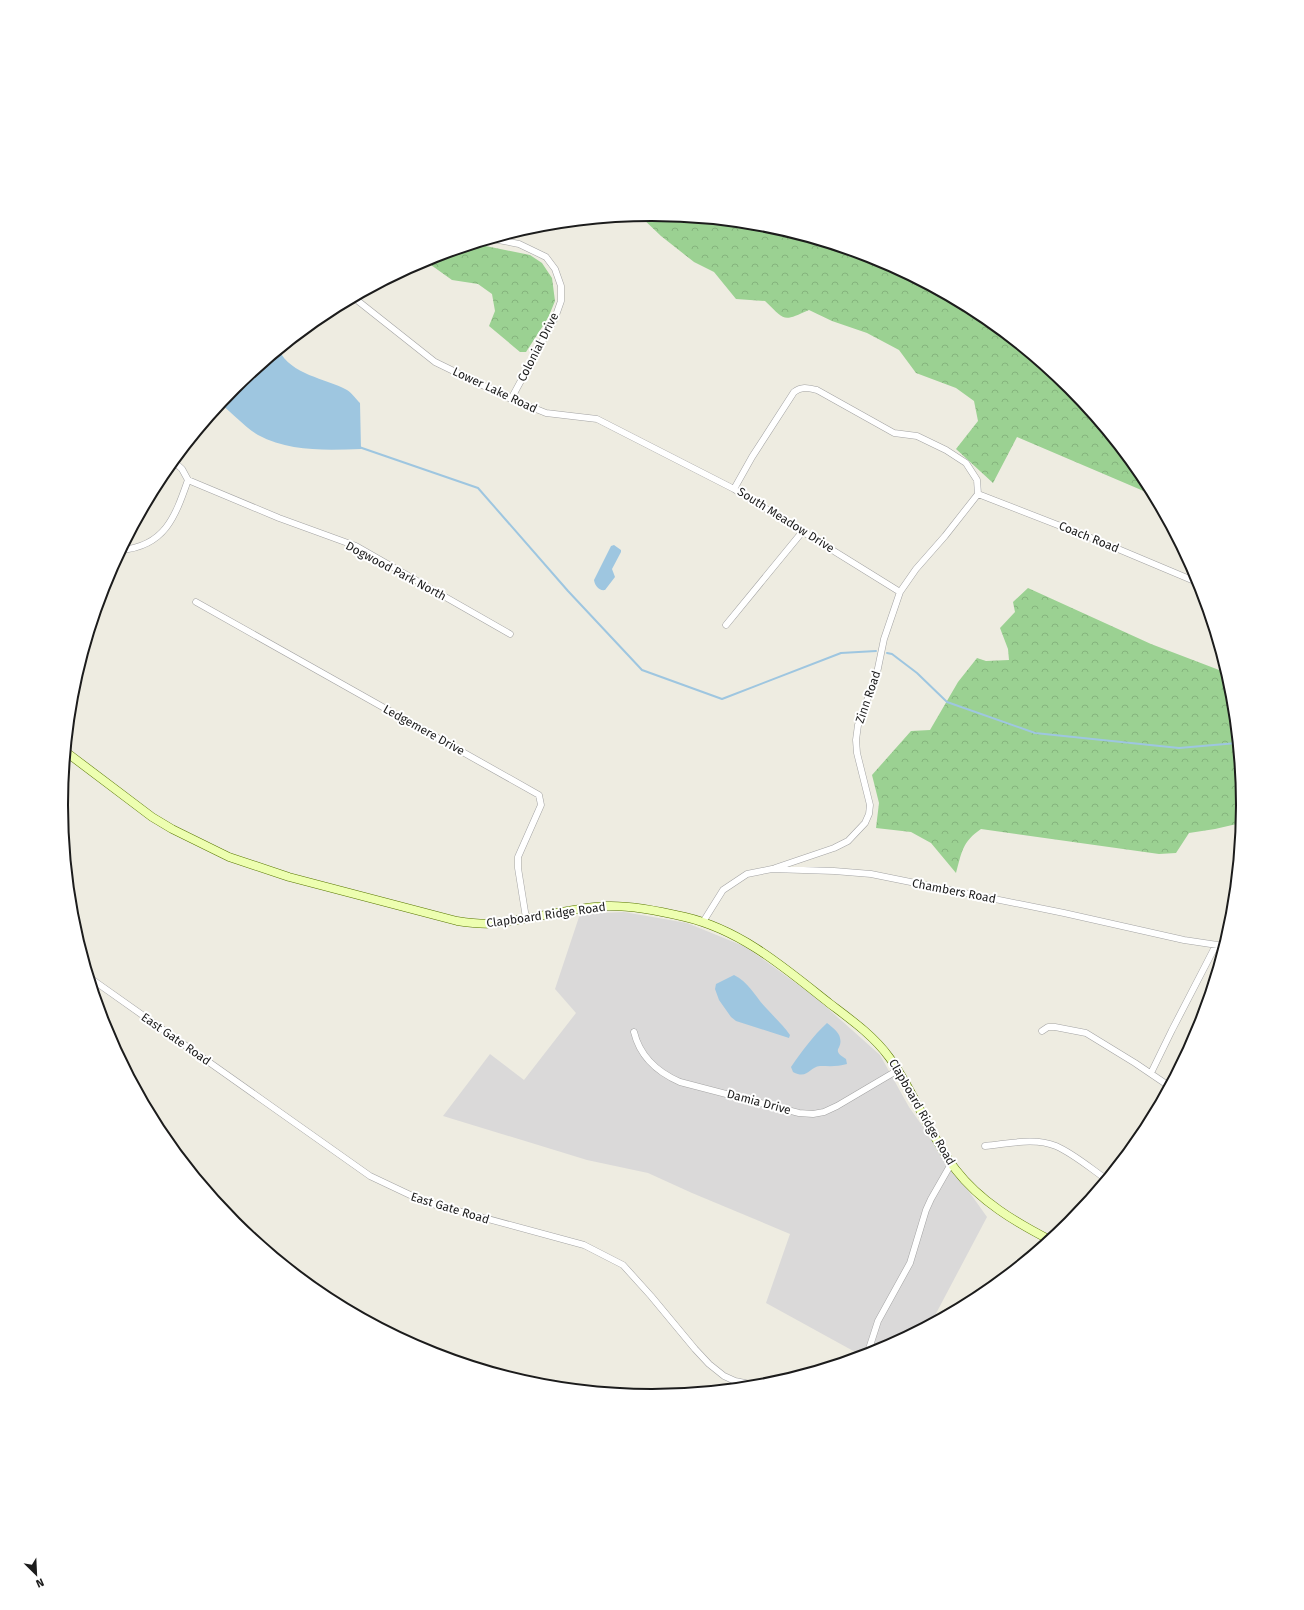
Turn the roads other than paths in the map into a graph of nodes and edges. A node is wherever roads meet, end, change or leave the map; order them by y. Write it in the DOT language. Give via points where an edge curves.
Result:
graph roads {
  1 [pos="503,240"];
  2 [pos="358,301"];
  3 [pos="510,399"];
  4 [pos="178,465"];
  5 [pos="188,480"];
  6 [pos="734,489"];
  7 [pos="978,494"];
  8 [pos="803,532"];
  9 [pos="127,550"];
  10 [pos="1191,580"];
  11 [pos="900,592"];
  12 [pos="196,602"];
  13 [pos="726,625"];
  14 [pos="510,634"];
  15 [pos="70,755"];
  16 [pos="772,869"];
  17 [pos="526,918"];
  18 [pos="703,922"];
  19 [pos="1216,945"];
  20 [pos="96,982"];
  21 [pos="1042,1031"];
  22 [pos="634,1032"];
  23 [pos="898,1070"];
  24 [pos="1150,1073"];
  25 [pos="1165,1084"];
  26 [pos="985,1146"];
  27 [pos="952,1164"];
  28 [pos="1102,1176"];
  29 [pos="1045,1237"];
  30 [pos="869,1347"];
  31 [pos="740,1382"];
  1 -- 3 [label="street, Colonial Drive" via="519,244 546,257 555,269 561,286 561,301 555,318"];
  2 -- 3 [label="street, Lower Lake Road" via="435,362"];
  3 -- 6 [label="street, Lower Lake Road" via="546,413 597,419"];
  4 -- 5 [label="street"];
  5 -- 9 [label="street" via="177,511 166,528 153,542"];
  5 -- 14 [label="street, Dogwood Park North" via="279,518 356,546"];
  6 -- 7 [label="street, South Meadow Drive" via="794,392 806,388 817,390 894,433 917,436 946,450 966,463 977,480"];
  6 -- 8 [label="street, South Meadow Drive"];
  7 -- 10 [label="street, Coach Road"];
  7 -- 11 [label="street, Zinn Road"];
  8 -- 11 [label="street, South Meadow Drive"];
  8 -- 13 [label="street"];
  11 -- 16 [label="street, Zinn Road" via="858,725 856,740 870,805 865,823 848,841 834,848"];
  12 -- 17 [label="street, Ledgemere Drive" via="539,795 541,805 518,857"];
  15 -- 17 [label="main road, Clapboard Ridge Road" via="152,817 229,857 288,877 449,920 482,924"];
  16 -- 18 [label="street, Chambers Road" via="747,874 723,890"];
  16 -- 19 [label="street, Chambers Road" via="871,874"];
  17 -- 18 [label="main road, Clapboard Ridge Road" via="607,906 658,911"];
  18 -- 23 [label="main road, Clapboard Ridge Road" via="743,940 787,969 863,1030 879,1045"];
  19 -- 24 [label="street"];
  20 -- 31 [label="street, East Gate Road" via="370,1176 425,1202 584,1245 623,1265 710,1364 724,1376"];
  21 -- 24 [label="street" via="1048,1027 1055,1027 1086,1033"];
  22 -- 23 [label="street, Damia Drive" via="637,1045 664,1075 680,1082 800,1113 813,1114 829,1110"];
  23 -- 27 [label="main road, Clapboard Ridge Road"];
  24 -- 25 [label="street"];
  26 -- 28 [label="street" via="1030,1141 1050,1144 1071,1154"];
  27 -- 29 [label="main road, Clapboard Ridge Road" via="972,1188 991,1204"];
  27 -- 30 [label="street" via="930,1199 910,1263 878,1321"];
}
